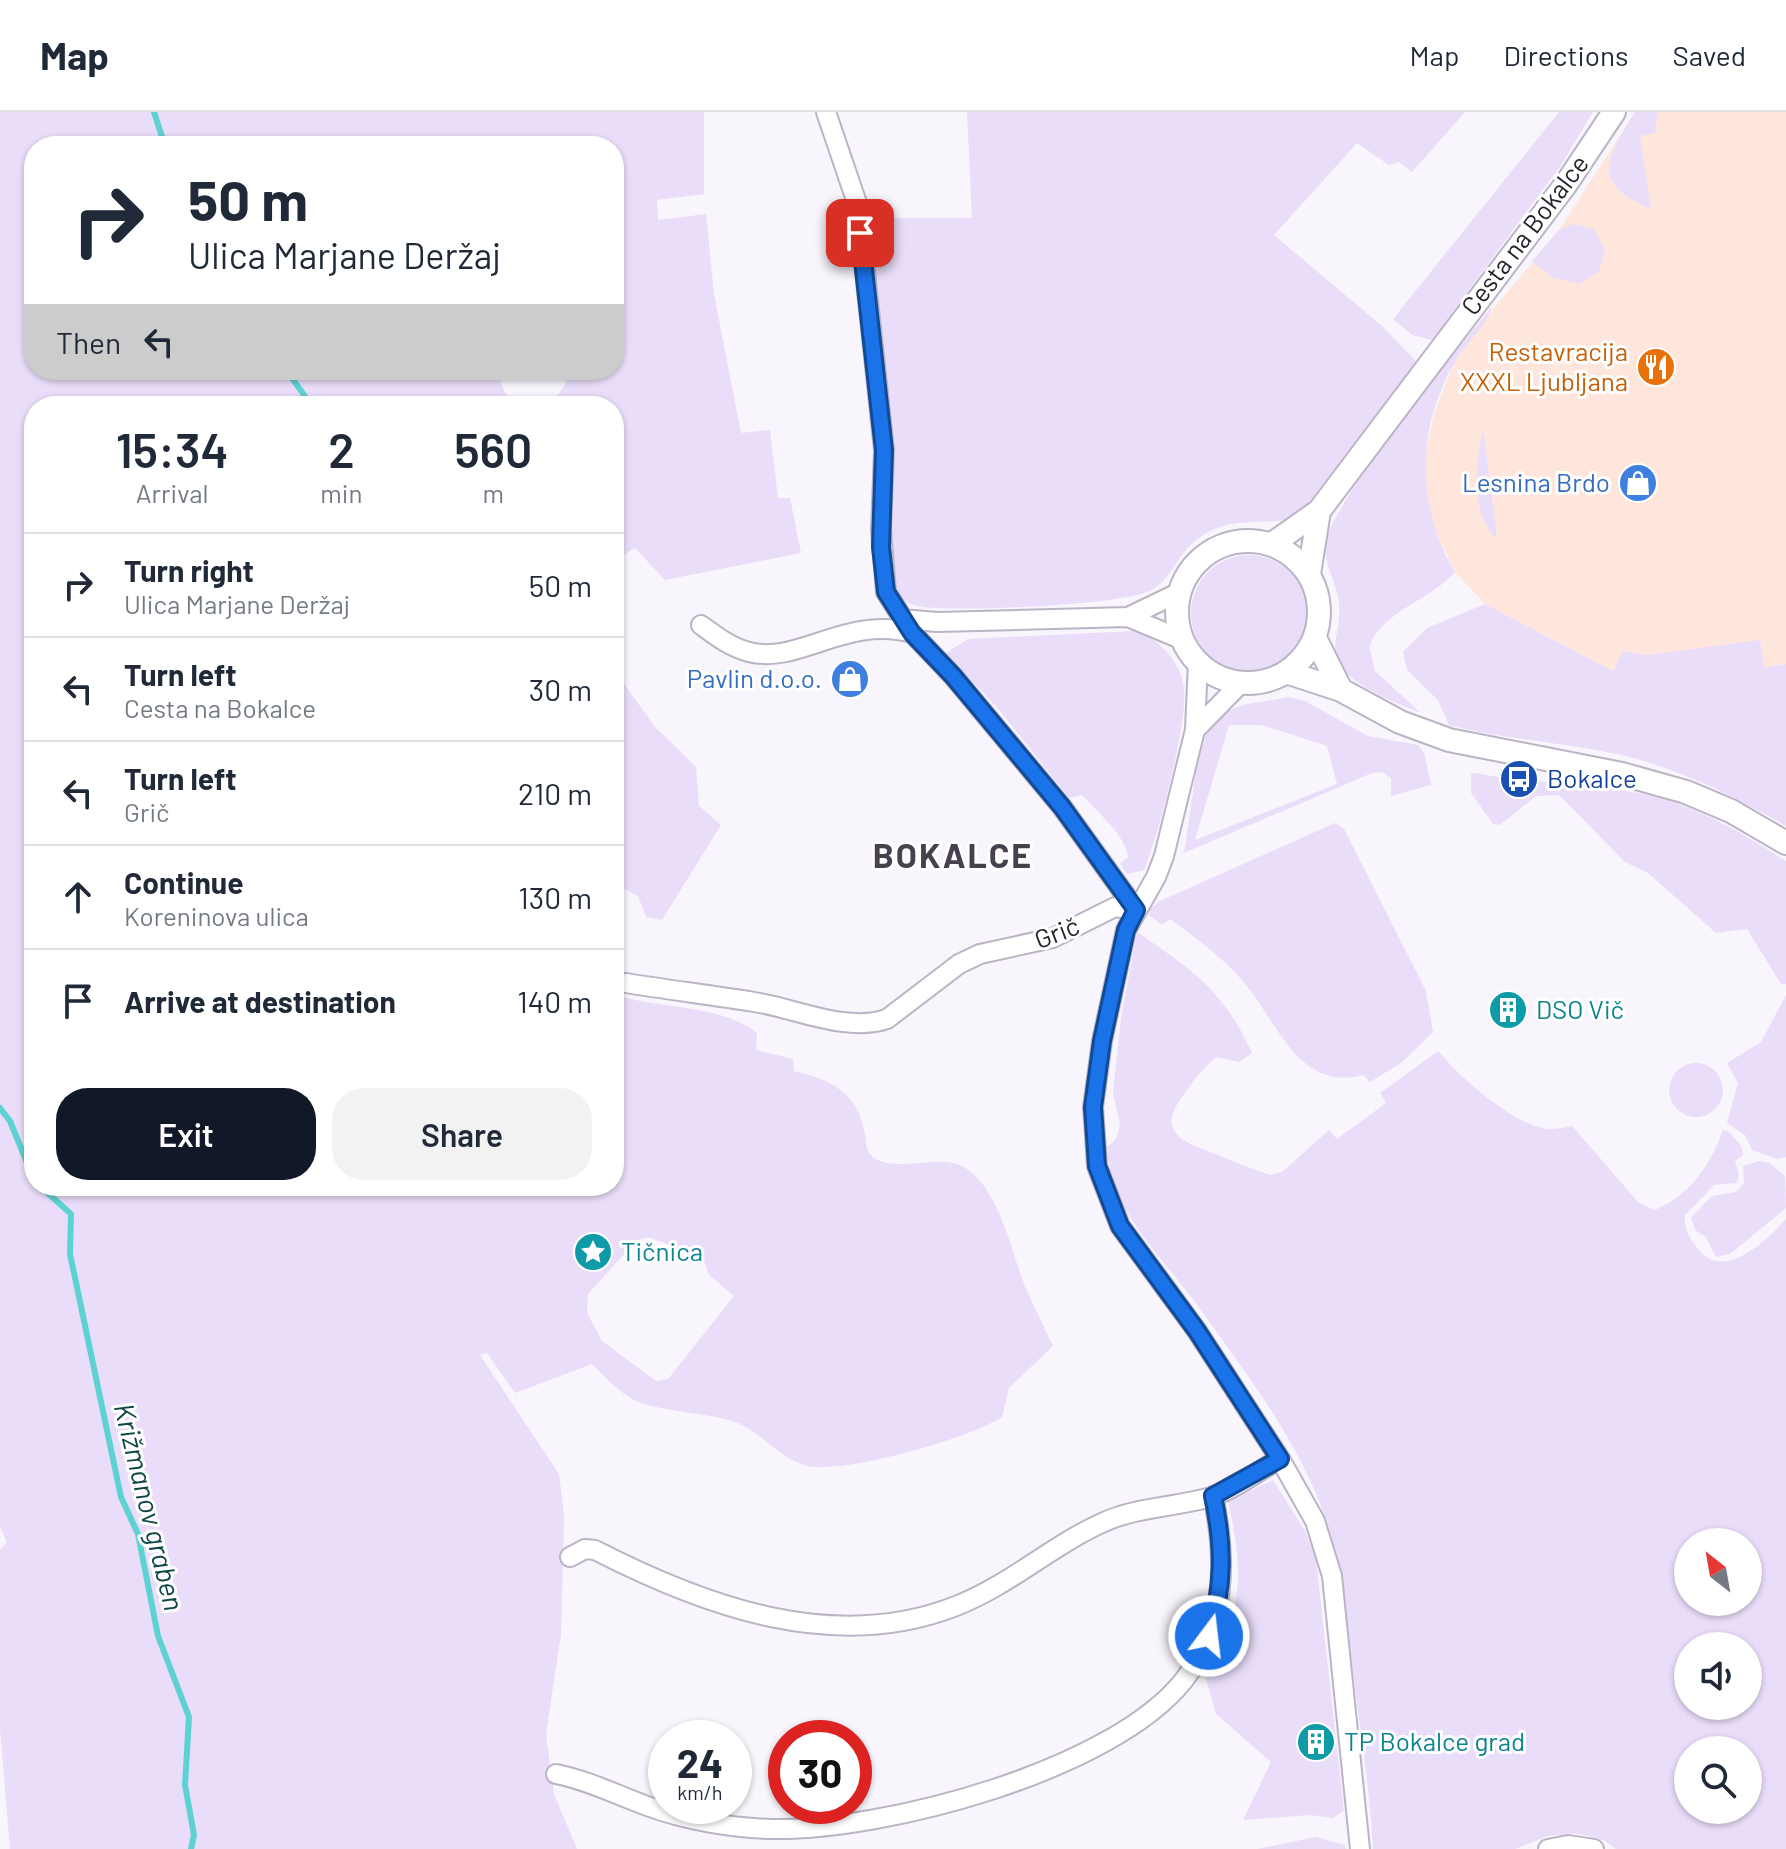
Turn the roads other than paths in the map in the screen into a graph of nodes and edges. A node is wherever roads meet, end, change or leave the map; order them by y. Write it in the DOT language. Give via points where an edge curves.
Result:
graph roads {
  1 [pos="826,112"];
  2 [pos="1614,112"];
  3 [pos="1319,511"];
  4 [pos="1272,544"];
  5 [pos="1309,574"];
  6 [pos="1180,592"];
  7 [pos="1128,617"];
  8 [pos="701,625"];
  9 [pos="906,626"];
  10 [pos="1315,638"];
  11 [pos="1183,640"];
  12 [pos="1198,662"];
  13 [pos="1286,672"];
  14 [pos="1241,683"];
  15 [pos="1341,690"];
  16 [pos="1195,730"];
  17 [pos="1786,843"];
  18 [pos="1136,910"];
  19 [pos="626,983"];
  20 [pos="1280,1459"];
  21 [pos="1213,1496"];
  22 [pos="570,1557"];
  23 [pos="556,1774"];
  24 [pos="1360,1849"];
  25 [pos="1548,1849"];
  26 [pos="1594,1849"];
  1 -- 9 [label="street" via="858,206 884,450 881,564 886,592"];
  2 -- 3 [label="street, Cesta na Bokalce" via="1566,184"];
  3 -- 4 [label="street, Cesta na Bokalce"];
  3 -- 5 [label="street, Cesta na Bokalce"];
  4 -- 5 [label="street"];
  4 -- 6 [label="street" via="1244,541 1216,548 1194,566"];
  5 -- 10 [label="street, Cesta na Bokalce" via="1319,600"];
  6 -- 7 [label="street"];
  6 -- 11 [label="street" via="1177,616"];
  7 -- 9 [label="street"];
  7 -- 11 [label="street"];
  8 -- 9 [label="street" via="728,644 771,654 849,631"];
  9 -- 18 [label="street" via="1062,807"];
  10 -- 13 [label="street"];
  10 -- 15 [label="street"];
  11 -- 12 [label="street"];
  12 -- 14 [label="street"];
  12 -- 16 [label="street"];
  13 -- 14 [label="street"];
  13 -- 15 [label="street"];
  14 -- 16 [label="street"];
  15 -- 17 [label="street" via="1400,722 1449,740 1686,792"];
  16 -- 18 [label="street" via="1164,856"];
  18 -- 19 [label="street, Grič" via="1115,907 1053,938 980,954 877,1022"];
  18 -- 20 [label="street" via="1126,930 1102,1041 1093,1107 1097,1166 1120,1226 1197,1331"];
  20 -- 21 [label="street"];
  20 -- 24 [label="street" via="1315,1521 1332,1576"];
  21 -- 22 [label="street" via="1107,1520 955,1607 857,1625 742,1612 595,1550"];
  21 -- 23 [label="street" via="1223,1546 1222,1587 1199,1657 1184,1680 1151,1711 1066,1760 898,1816 770,1829 697,1820"];
  25 -- 26 [label="street"];
}
